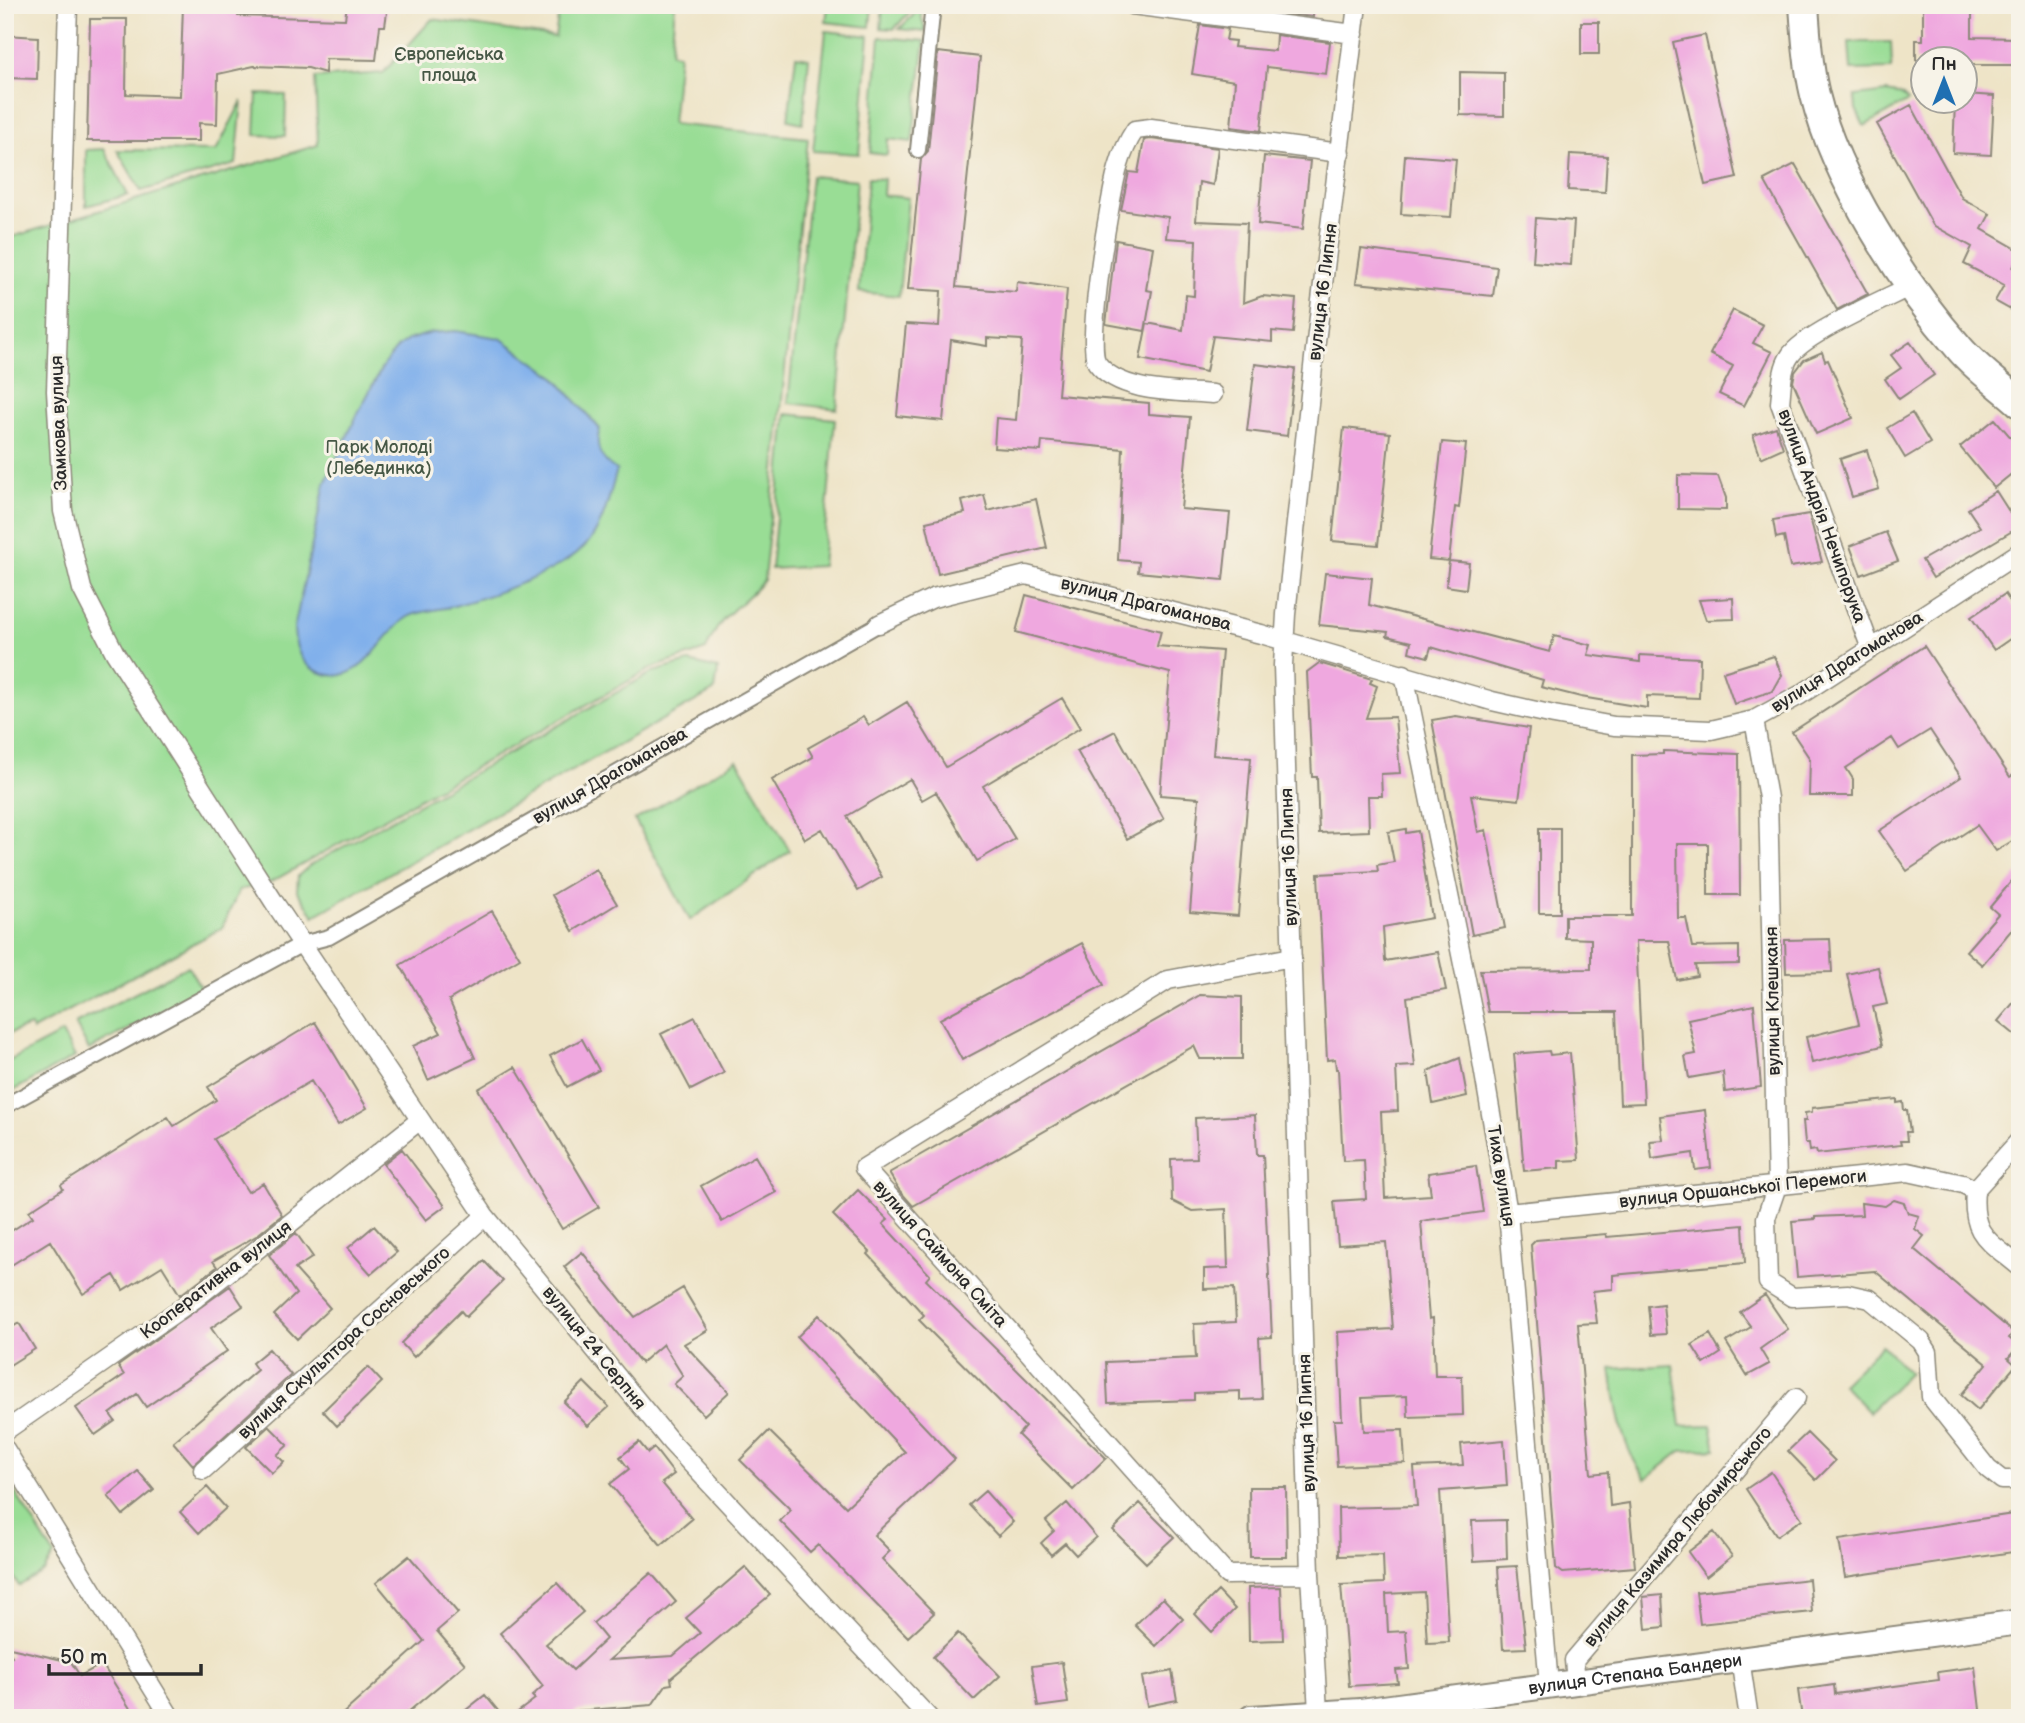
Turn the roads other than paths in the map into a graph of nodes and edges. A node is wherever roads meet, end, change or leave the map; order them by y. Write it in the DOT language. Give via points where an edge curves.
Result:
graph roads {
  1 [pos="68,5"];
  2 [pos="933,5"];
  3 [pos="1132,5"];
  4 [pos="1357,5"];
  5 [pos="1804,5"];
  6 [pos="1354,34"];
  7 [pos="918,150"];
  8 [pos="1340,153"];
  9 [pos="1911,286"];
  10 [pos="1213,394"];
  11 [pos="2020,403"];
  12 [pos="2020,552"];
  13 [pos="879,624"];
  14 [pos="1284,641"];
  15 [pos="1871,649"];
  16 [pos="1404,674"];
  17 [pos="1754,720"];
  18 [pos="302,944"];
  19 [pos="1292,957"];
  20 [pos="5,1106"];
  21 [pos="420,1120"];
  22 [pos="2020,1140"];
  23 [pos="1777,1186"];
  24 [pos="1975,1190"];
  25 [pos="1508,1213"];
  26 [pos="485,1216"];
  27 [pos="2020,1267"];
  28 [pos="1796,1398"];
  29 [pos="5,1431"];
  30 [pos="5,1449"];
  31 [pos="203,1470"];
  32 [pos="2020,1480"];
  33 [pos="1311,1574"];
  34 [pos="2020,1622"];
  35 [pos="1740,1659"];
  36 [pos="1576,1682"];
  37 [pos="1549,1685"];
  38 [pos="1427,1710"];
  39 [pos="1318,1712"];
  40 [pos="170,1718"];
  41 [pos="929,1718"];
  42 [pos="1251,1718"];
  43 [pos="1749,1718"];
  1 -- 18 [label="street, Замкова вулиця" via="56,391 62,499 73,558 82,589 115,653"];
  2 -- 7 [label="street"];
  3 -- 6 [label="street"];
  4 -- 6 [label="street, вулиця 16 Липня"];
  5 -- 9 [label="main road" via="1813,85 1829,140 1870,221"];
  6 -- 8 [label="street, вулиця 16 Липня"];
  8 -- 10 [label="street" via="1151,128 1135,130 1126,143 1107,231 1092,329 1093,352 1109,375 1127,384"];
  8 -- 14 [label="street, вулиця 16 Липня"];
  9 -- 11 [label="main road" via="1961,351"];
  9 -- 15 [label="street, вулиця Андрія Нечипорука" via="1806,340 1791,353 1783,373 1780,403"];
  12 -- 15 [label="street, вулиця Драгоманова"];
  13 -- 14 [label="street, вулиця Драгоманова" via="933,598 1026,575"];
  13 -- 18 [label="street, вулиця Драгоманова" via="329,937"];
  14 -- 16 [label="street, вулиця Драгоманова"];
  14 -- 19 [label="street, вулиця 16 Липня"];
  15 -- 17 [label="street, вулиця Драгоманова"];
  16 -- 17 [label="street, вулиця Драгоманова" via="1492,701 1614,726 1711,730"];
  16 -- 25 [label="street, Тиха вулиця" via="1478,1038"];
  17 -- 23 [label="street, вулиця Клешканя" via="1768,798"];
  18 -- 20 [label="street, вулиця Драгоманова"];
  18 -- 21 [label="street, вулиця 24 Серпня"];
  19 -- 33 [label="street, вулиця 16 Липня"];
  19 -- 33 [label="street, вулиця Саймона Сміта" via="1168,980 864,1168 1227,1575"];
  21 -- 26 [label="street, вулиця 24 Серпня"];
  21 -- 29 [label="street, Кооперативна вулиця" via="196,1298"];
  22 -- 24 [label="street"];
  23 -- 24 [label="street, вулиця Оршанської Перемоги" via="1908,1172"];
  23 -- 25 [label="street, вулиця Оршанської Перемоги"];
  23 -- 32 [label="street, вулиця Клешканя" via="1766,1218 1768,1282 1792,1297 1848,1294 1870,1299 1921,1341 1928,1352 1931,1397 1988,1469 2002,1479"];
  24 -- 27 [label="street" via="1979,1233"];
  25 -- 37 [label="street, Тиха вулиця"];
  26 -- 31 [label="street, вулиця Скульптора Сосновського"];
  26 -- 41 [label="street, вулиця 24 Серпня" via="671,1442"];
  28 -- 36 [label="street, вулиця Казимира Любомирського" via="1574,1660"];
  30 -- 40 [label="street"];
  33 -- 39 [label="street, вулиця 16 Липня"];
  34 -- 35 [label="main road, вулиця Степана Бандери"];
  35 -- 36 [label="main road, вулиця Степана Бандери"];
  35 -- 43 [label="street"];
  36 -- 37 [label="main road, вулиця Степана Бандери"];
  37 -- 38 [label="main road, вулиця Степана Бандери"];
  38 -- 39 [label="main road, вулиця Степана Бандери"];
  39 -- 42 [label="main road, вулиця Степана Бандери"];
}
